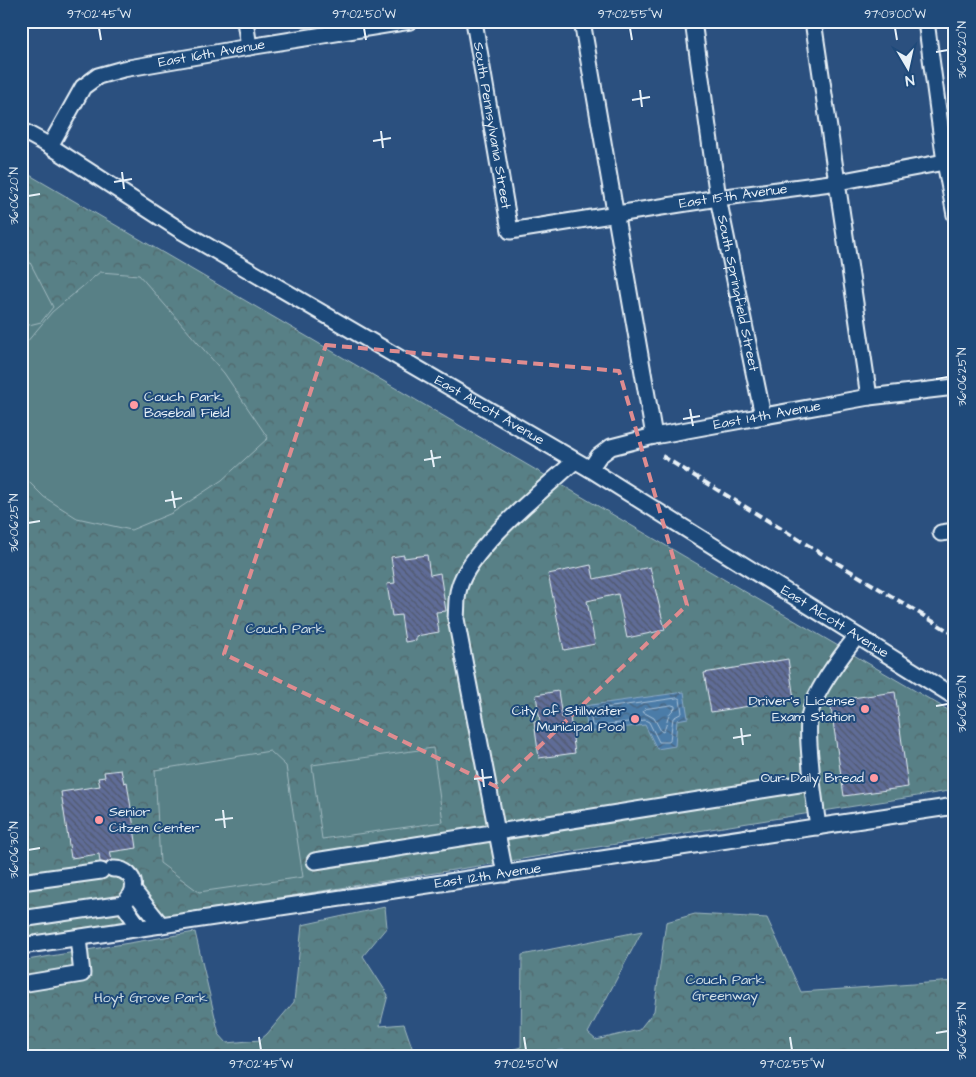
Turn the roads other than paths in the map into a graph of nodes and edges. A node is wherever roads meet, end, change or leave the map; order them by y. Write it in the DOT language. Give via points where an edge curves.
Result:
graph roads {
  1 [pos="244,21"];
  2 [pos="410,21"];
  3 [pos="474,21"];
  4 [pos="582,21"];
  5 [pos="693,21"];
  6 [pos="813,21"];
  7 [pos="926,21"];
  8 [pos="248,46"];
  9 [pos="21,130"];
  10 [pos="50,146"];
  11 [pos="950,161"];
  12 [pos="838,182"];
  13 [pos="718,198"];
  14 [pos="616,214"];
  15 [pos="955,215"];
  16 [pos="510,230"];
  17 [pos="955,387"];
  18 [pos="869,397"];
  19 [pos="763,416"];
  20 [pos="654,436"];
  21 [pos="575,461"];
  22 [pos="590,469"];
  23 [pos="857,636"];
  24 [pos="955,697"];
  25 [pos="812,782"];
  26 [pos="955,806"];
  27 [pos="818,826"];
  28 [pos="496,832"];
  29 [pos="315,861"];
  30 [pos="505,874"];
  31 [pos="21,882"];
  32 [pos="133,890"];
  33 [pos="123,904"];
  34 [pos="21,919"];
  35 [pos="161,925"];
  36 [pos="140,928"];
  37 [pos="78,938"];
  38 [pos="21,946"];
  39 [pos="21,984"];
  1 -- 8 [label="street"];
  2 -- 8 [label="street, East 16th Avenue"];
  3 -- 16 [label="street, South Pennsylvania Street"];
  4 -- 14 [label="street"];
  5 -- 13 [label="street, South Springfield Street"];
  6 -- 12 [label="street"];
  7 -- 11 [label="street"];
  8 -- 10 [label="street, East 16th Avenue" via="123,68 98,76 83,87"];
  9 -- 10 [label="street, East Alcott Avenue"];
  10 -- 21 [label="street, East Alcott Avenue" via="180,230"];
  11 -- 12 [label="street, East 15th Avenue"];
  11 -- 15 [label="street"];
  12 -- 13 [label="street, East 15th Avenue"];
  12 -- 18 [label="street"];
  13 -- 14 [label="street, East 15th Avenue"];
  13 -- 19 [label="street, South Springfield Street"];
  14 -- 16 [label="street, East 15th Avenue"];
  14 -- 20 [label="street"];
  17 -- 18 [label="street, East 14th Avenue"];
  18 -- 19 [label="street, East 14th Avenue"];
  19 -- 20 [label="street, East 14th Avenue"];
  20 -- 22 [label="street, East 14th Avenue" via="611,447"];
  21 -- 22 [label="street, East Alcott Avenue"];
  21 -- 28 [label="street" via="496,533 473,559 459,587 456,618"];
  22 -- 23 [label="street, East Alcott Avenue"];
  23 -- 24 [label="street, East Alcott Avenue"];
  23 -- 25 [label="street" via="822,686 808,718"];
  25 -- 27 [label="street"];
  25 -- 28 [label="street"];
  26 -- 27 [label="street, East 12th Avenue"];
  27 -- 30 [label="street, East 12th Avenue"];
  28 -- 29 [label="street"];
  28 -- 30 [label="street"];
  30 -- 35 [label="street, East 12th Avenue"];
  31 -- 32 [label="street" via="122,869 133,882"];
  32 -- 33 [label="street"];
  32 -- 35 [label="street"];
  33 -- 34 [label="street"];
  33 -- 36 [label="street"];
  35 -- 36 [label="street, East 12th Avenue"];
  36 -- 37 [label="street, East 12th Avenue"];
  37 -- 38 [label="street, East 12th Avenue"];
  37 -- 39 [label="street" via="82,974"];
}
